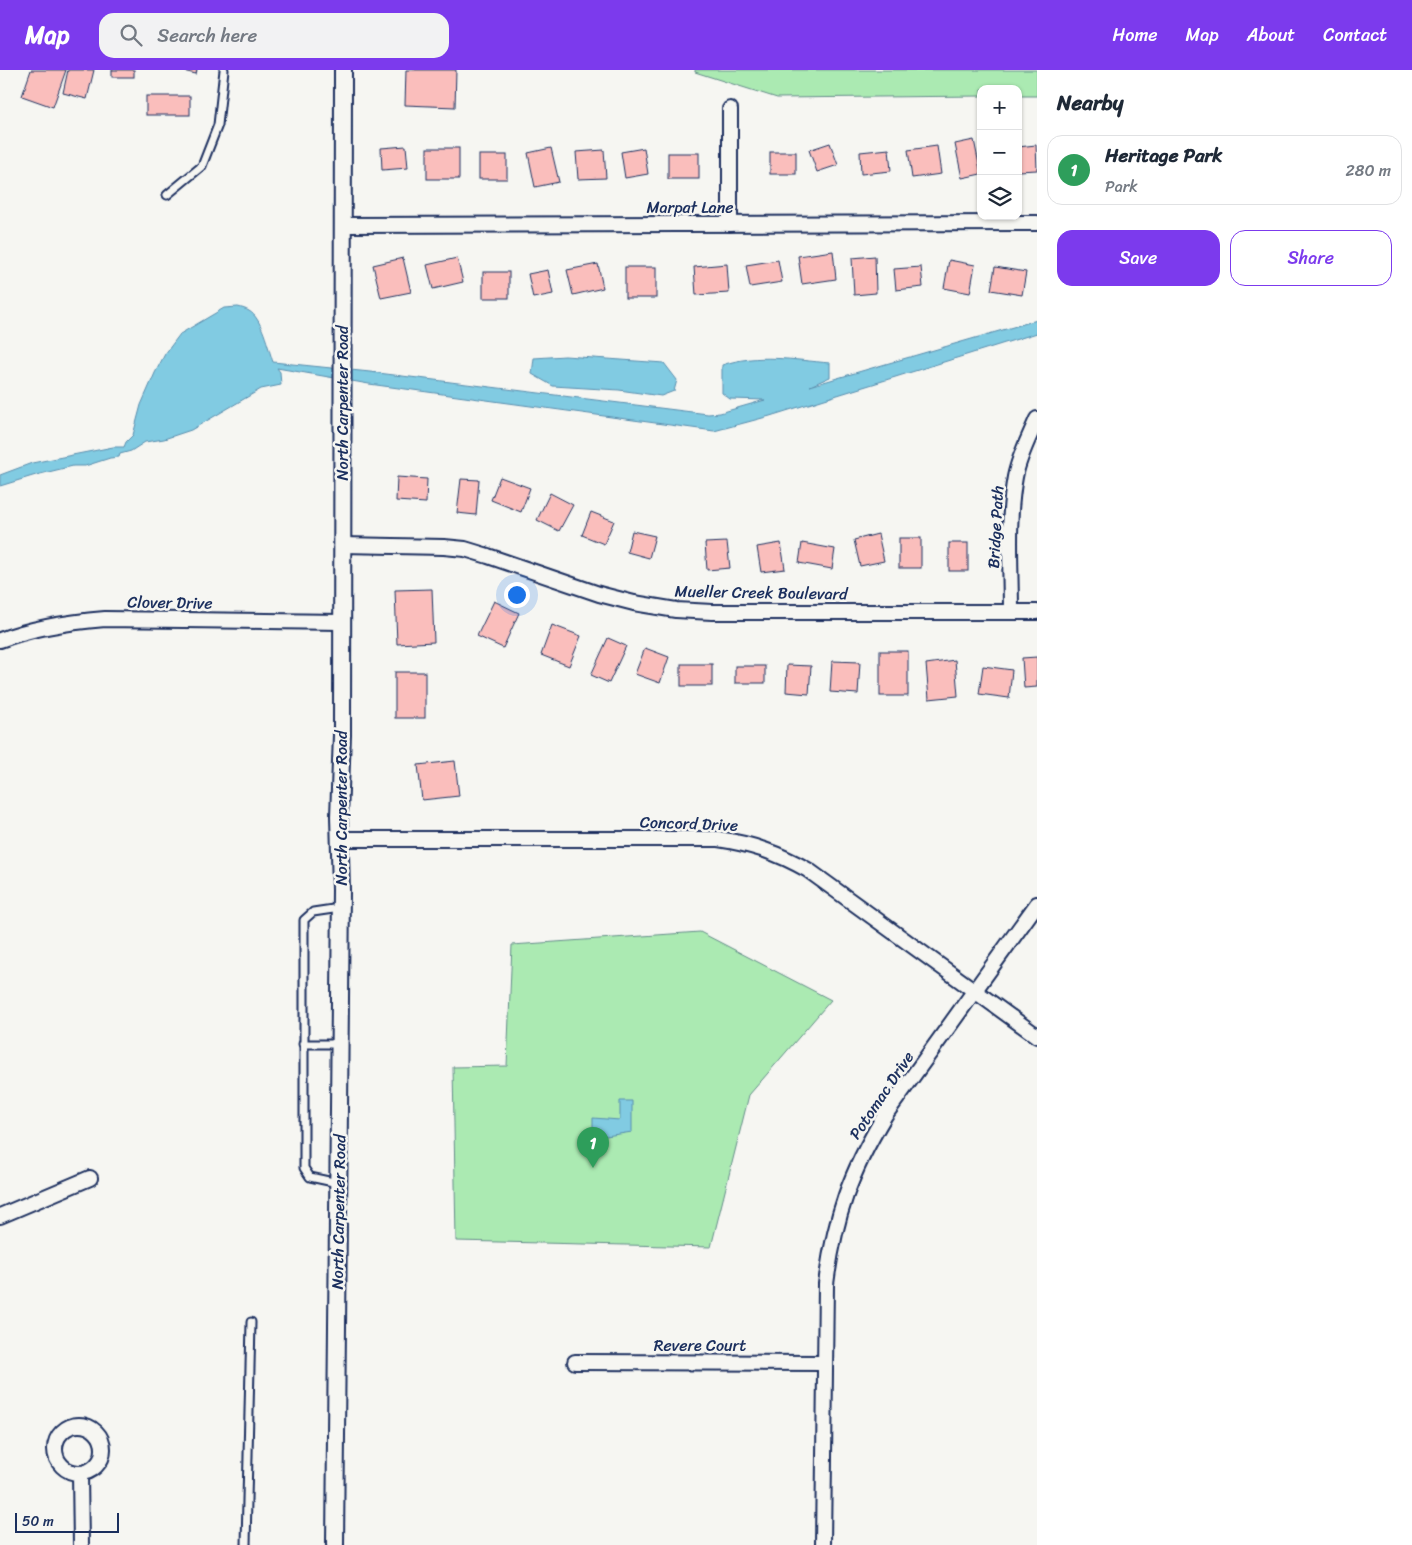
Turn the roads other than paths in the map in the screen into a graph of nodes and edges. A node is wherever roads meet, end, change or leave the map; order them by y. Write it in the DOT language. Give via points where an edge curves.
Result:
graph roads {
  1 [pos="224,70"];
  2 [pos="343,70"];
  3 [pos="730,109"];
  4 [pos="167,195"];
  5 [pos="1037,223"];
  6 [pos="730,224"];
  7 [pos="342,225"];
  8 [pos="1037,419"];
  9 [pos="342,545"];
  10 [pos="1011,612"];
  11 [pos="1037,612"];
  12 [pos="341,622"];
  13 [pos="0,640"];
  14 [pos="339,839"];
  15 [pos="1037,904"];
  16 [pos="340,908"];
  17 [pos="975,992"];
  18 [pos="1037,1036"];
  19 [pos="303,1044"];
  20 [pos="339,1044"];
  21 [pos="90,1178"];
  22 [pos="338,1184"];
  23 [pos="0,1216"];
  24 [pos="251,1322"];
  25 [pos="575,1362"];
  26 [pos="825,1363"];
  27 [pos="80,1473"];
  28 [pos="81,1545"];
  29 [pos="246,1545"];
  30 [pos="335,1545"];
  31 [pos="823,1545"];
  1 -- 4 [label="lane" via="218,125 202,166"];
  2 -- 7 [label="street, North Carpenter Road"];
  3 -- 6 [label="street"];
  5 -- 6 [label="street, Marpat Lane"];
  6 -- 7 [label="street, Marpat Lane"];
  7 -- 9 [label="street, North Carpenter Road"];
  8 -- 10 [label="street, Bridge Path" via="1022,452 1012,498"];
  9 -- 10 [label="street, Mueller Creek Boulevard" via="465,550 599,594 676,610"];
  9 -- 12 [label="street, North Carpenter Road"];
  10 -- 11 [label="street, Mueller Creek Boulevard"];
  12 -- 13 [label="street, Clover Drive" via="105,619 35,629"];
  12 -- 14 [label="street, North Carpenter Road"];
  14 -- 16 [label="street, North Carpenter Road"];
  14 -- 17 [label="street, Concord Drive" via="718,839 744,843 774,852 808,870"];
  15 -- 17 [label="street, Potomac Drive"];
  16 -- 19 [label="lane" via="313,912 304,920"];
  16 -- 20 [label="street, North Carpenter Road"];
  17 -- 18 [label="street, Concord Drive"];
  17 -- 26 [label="street, Potomac Drive" via="885,1115 850,1181 831,1247 826,1284"];
  19 -- 20 [label="lane"];
  19 -- 22 [label="lane" via="304,1168 310,1177"];
  20 -- 22 [label="street, North Carpenter Road"];
  21 -- 23 [label="street"];
  22 -- 30 [label="street, North Carpenter Road"];
  24 -- 29 [label="lane"];
  25 -- 26 [label="street, Revere Court"];
  26 -- 31 [label="street, Potomac Drive"];
  27 -- 28 [label="street"];
}
